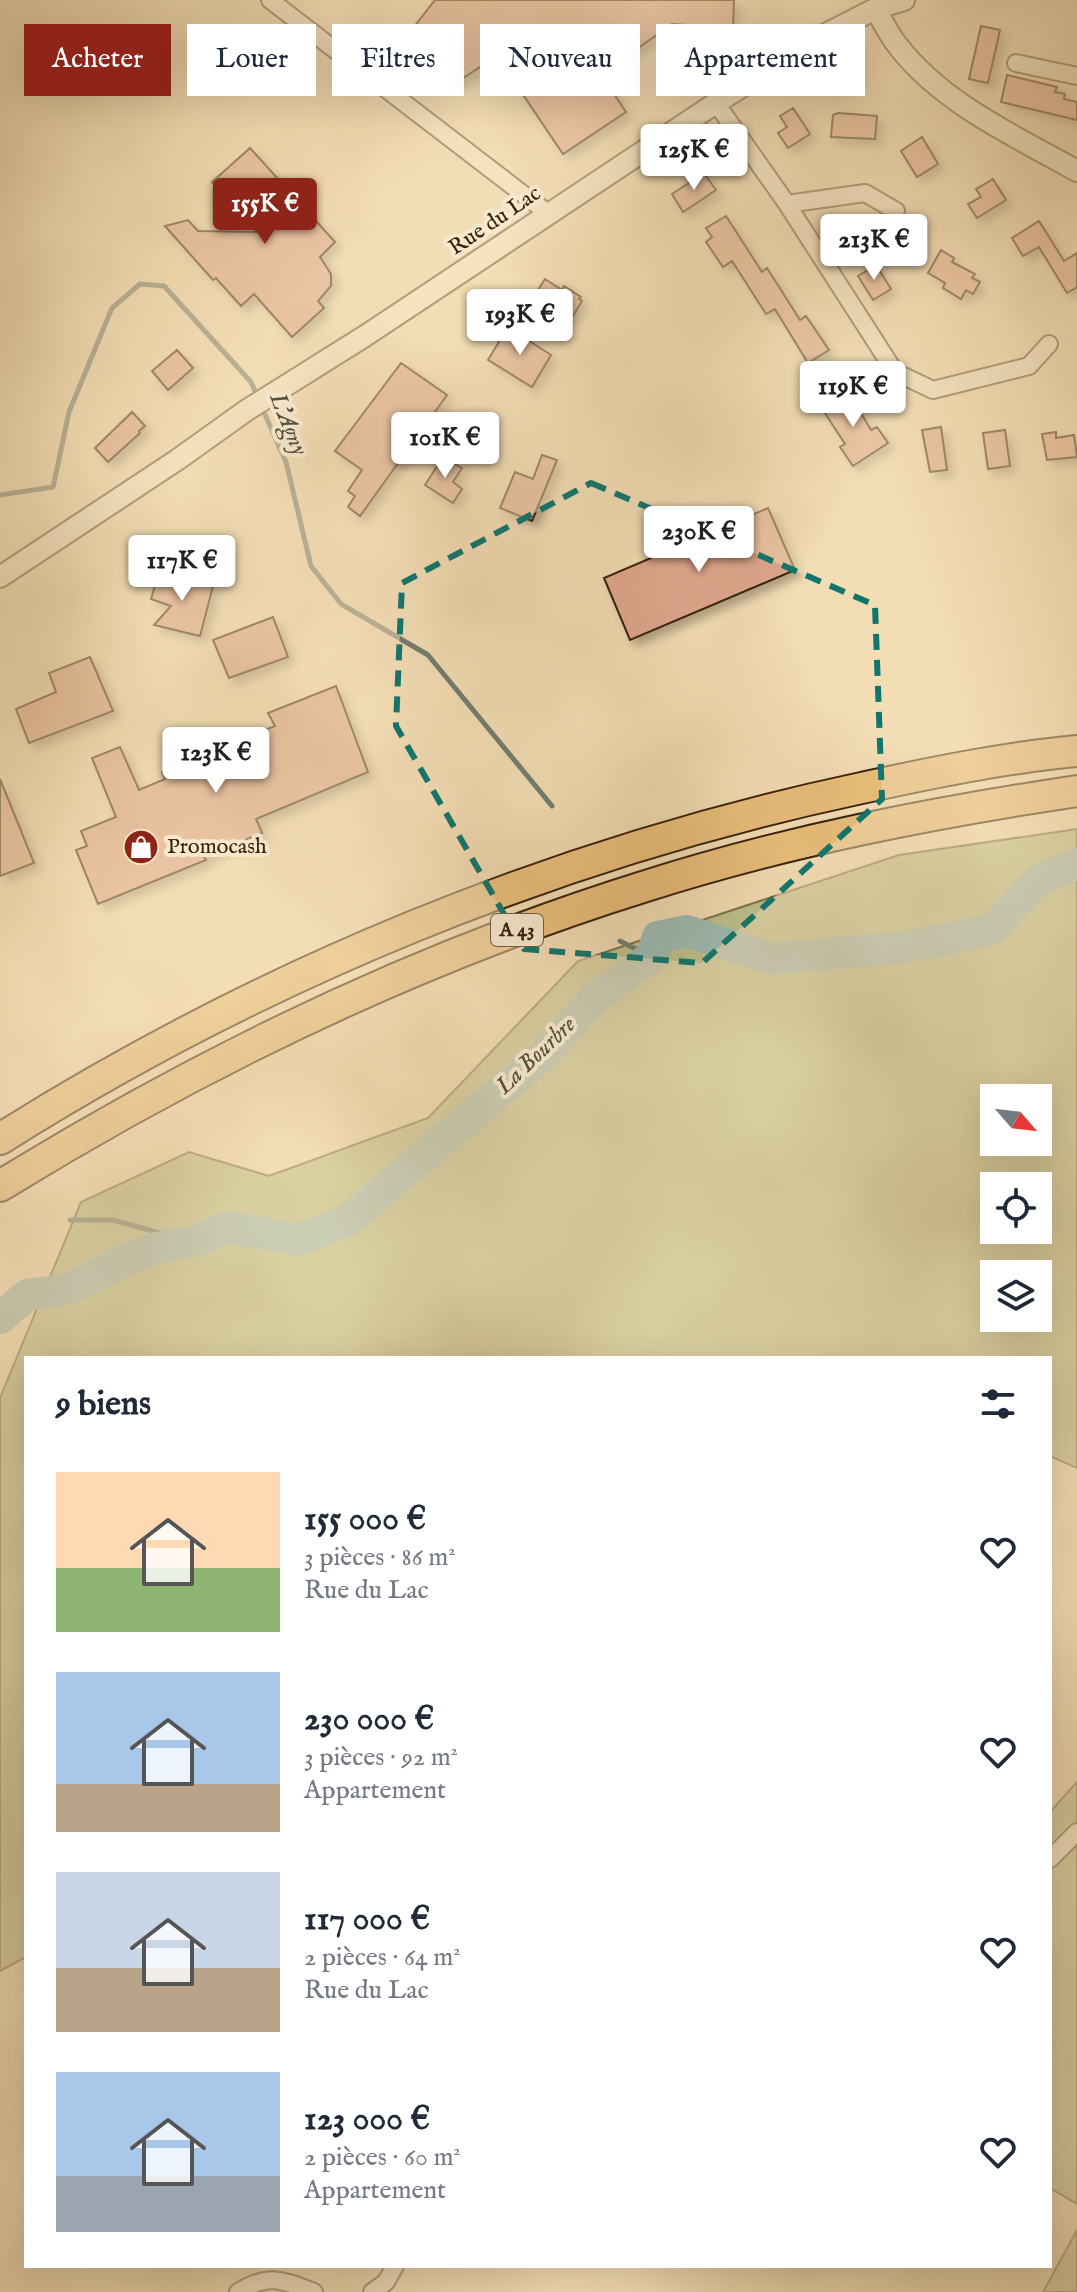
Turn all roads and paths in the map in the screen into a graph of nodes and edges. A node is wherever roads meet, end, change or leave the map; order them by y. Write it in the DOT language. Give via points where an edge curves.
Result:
graph roads {
  1 [pos="270,0"];
  2 [pos="904,0"];
  3 [pos="875,9"];
  4 [pos="1016,63"];
  5 [pos="1077,76"];
  6 [pos="716,103"];
  7 [pos="1077,171"];
  8 [pos="787,204"];
  9 [pos="896,211"];
  10 [pos="549,214"];
  11 [pos="1049,344"];
  12 [pos="0,577"];
  13 [pos="1077,751"];
  14 [pos="1077,791"];
  15 [pos="0,1139"];
  16 [pos="0,1186"];
  17 [pos="1077,1832"];
  18 [pos="1052,1857"];
  19 [pos="394,2268"];
  20 [pos="238,2292"];
  21 [pos="314,2292"];
  22 [pos="372,2292"];
  1 -- 10 [label="street"];
  2 -- 3 [label="street, Rue du Lac"];
  3 -- 6 [label="street, Rue du Lac"];
  3 -- 7 [label="street" via="898,46 956,101"];
  4 -- 5 [label="street"];
  6 -- 8 [label="street"];
  6 -- 10 [label="street, Rue du Lac"];
  8 -- 9 [label="street" via="865,193"];
  8 -- 11 [label="street" via="895,372 933,390 1029,366"];
  10 -- 12 [label="street, Rue du Lac"];
  13 -- 15 [label="highway, A 43" via="938,771 802,801 541,878 315,969 167,1042"];
  14 -- 16 [label="highway, A 43" via="825,837 564,913 333,1006 189,1078"];
  17 -- 18 [label="street"];
  19 -- 22 [label="street"];
  20 -- 21 [label="street" via="277,2278"];
}
